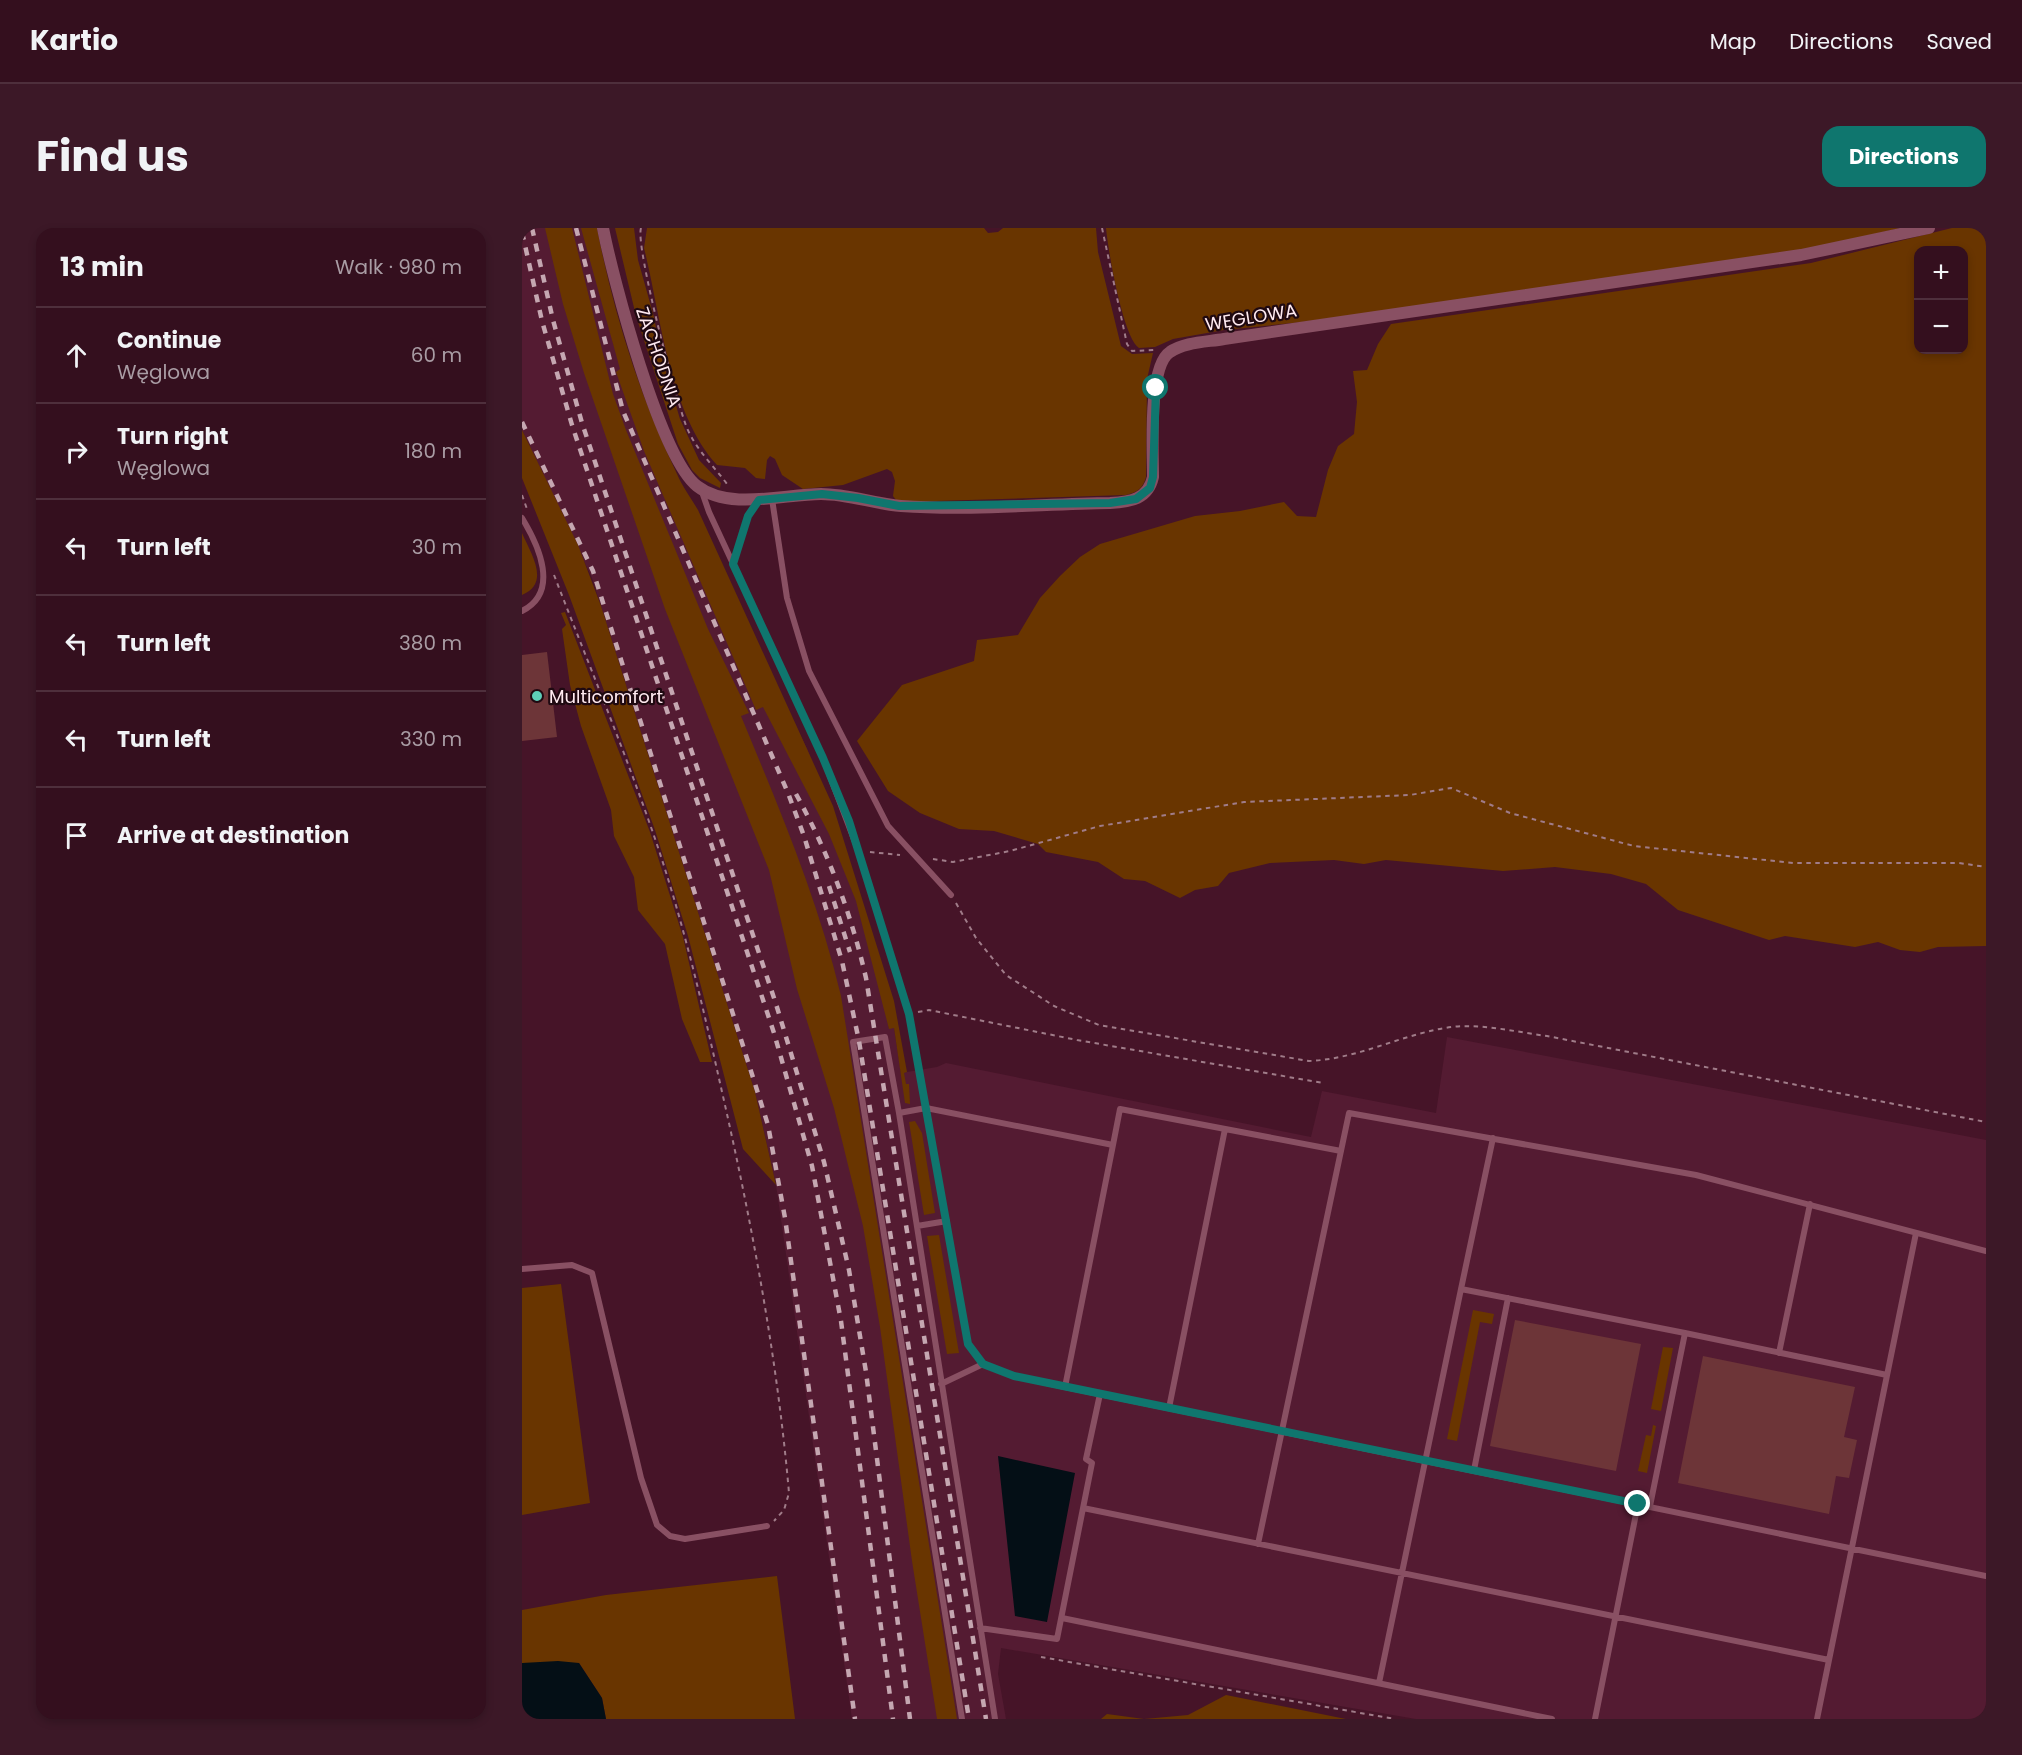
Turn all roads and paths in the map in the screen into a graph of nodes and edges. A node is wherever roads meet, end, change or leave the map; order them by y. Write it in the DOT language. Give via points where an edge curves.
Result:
graph roads {
  1 [pos="603,228"];
  2 [pos="641,228"];
  3 [pos="1102,228"];
  4 [pos="1929,228"];
  5 [pos="1164,356"];
  6 [pos="701,488"];
  7 [pos="522,495"];
  8 [pos="738,498"];
  9 [pos="772,498"];
  10 [pos="759,500"];
  11 [pos="530,516"];
  12 [pos="522,518"];
  13 [pos="733,564"];
  14 [pos="551,568"];
  15 [pos="522,611"];
  16 [pos="858,850"];
  17 [pos="913,857"];
  18 [pos="1986,867"];
  19 [pos="951,895"];
  20 [pos="909,1014"];
  21 [pos="1323,1083"];
  22 [pos="926,1108"];
  23 [pos="899,1113"];
  24 [pos="1986,1122"];
  25 [pos="1225,1129"];
  26 [pos="1493,1138"];
  27 [pos="1113,1144"];
  28 [pos="1341,1151"];
  29 [pos="1810,1204"];
  30 [pos="946,1221"];
  31 [pos="917,1226"];
  32 [pos="1916,1233"];
  33 [pos="1986,1251"];
  34 [pos="522,1269"];
  35 [pos="1461,1289"];
  36 [pos="1508,1298"];
  37 [pos="1685,1333"];
  38 [pos="1779,1353"];
  39 [pos="983,1364"];
  40 [pos="1887,1375"];
  41 [pos="941,1384"];
  42 [pos="1065,1387"];
  43 [pos="1100,1394"];
  44 [pos="1169,1408"];
  45 [pos="1282,1431"];
  46 [pos="1426,1460"];
  47 [pos="1474,1470"];
  48 [pos="1638,1504"];
  49 [pos="1650,1506"];
  50 [pos="1083,1508"];
  51 [pos="767,1526"];
  52 [pos="1258,1544"];
  53 [pos="1851,1548"];
  54 [pos="1402,1573"];
  55 [pos="1986,1576"];
  56 [pos="1615,1617"];
  57 [pos="1062,1618"];
  58 [pos="980,1628"];
  59 [pos="1041,1657"];
  60 [pos="1829,1660"];
  61 [pos="1379,1683"];
  62 [pos="962,1719"];
  63 [pos="995,1719"];
  64 [pos="1395,1719"];
  65 [pos="1552,1719"];
  66 [pos="1595,1719"];
  67 [pos="1817,1719"];
  1 -- 6 [label="street, ZACHODNIA" via="622,305 668,440 681,467"];
  2 -- 8 [label="path" via="643,264 681,414 702,456"];
  3 -- 5 [label="path" via="1127,344 1132,351 1150,349"];
  4 -- 5 [label="street, WĘGLOWA" via="1801,255 1224,339 1175,349"];
  5 -- 9 [label="street" via="1157,372 1150,488 1136,499 933,507 899,506 843,495"];
  6 -- 8 [label="street"];
  6 -- 13 [label="lane"];
  7 -- 11 [label="path"];
  8 -- 10 [label="street"];
  9 -- 10 [label="street"];
  9 -- 17 [label="lane" via="787,598 809,671 888,826"];
  10 -- 13 [label="lane" via="748,516"];
  12 -- 15 [label="lane" via="545,577 539,598"];
  13 -- 16 [label="lane" via="823,758"];
  14 -- 51 [label="path" via="652,831 686,938 733,1140 770,1329 789,1493 780,1518"];
  16 -- 17 [label="path"];
  16 -- 20 [label="lane"];
  17 -- 18 [label="path" via="953,862 1100,826 1244,802 1410,795 1451,788 1510,813 1634,846 1793,862 1959,862"];
  17 -- 19 [label="lane"];
  19 -- 24 [label="path" via="976,938 1006,975 1054,1006 1099,1024 1309,1061 1336,1060 1446,1027 1483,1028 1547,1036"];
  20 -- 21 [label="path" via="929,1010"];
  20 -- 22 [label="lane"];
  22 -- 23 [label="lane"];
  22 -- 27 [label="lane"];
  22 -- 30 [label="lane"];
  23 -- 31 [label="lane"];
  23 -- 62 [label="lane" via="885,1037 853,1042"];
  25 -- 27 [label="lane" via="1120,1109"];
  25 -- 28 [label="lane"];
  25 -- 44 [label="lane"];
  26 -- 28 [label="lane" via="1349,1113"];
  26 -- 29 [label="lane" via="1696,1175"];
  26 -- 35 [label="lane"];
  27 -- 42 [label="lane"];
  28 -- 45 [label="lane"];
  29 -- 32 [label="lane"];
  29 -- 38 [label="lane"];
  30 -- 31 [label="lane"];
  30 -- 39 [label="lane" via="968,1344"];
  31 -- 41 [label="lane"];
  32 -- 33 [label="lane"];
  32 -- 40 [label="lane"];
  34 -- 51 [label="lane" via="572,1265 592,1273 641,1478 657,1525 670,1536 686,1539"];
  35 -- 36 [label="lane"];
  35 -- 46 [label="lane"];
  36 -- 37 [label="lane"];
  36 -- 47 [label="lane"];
  37 -- 38 [label="lane"];
  37 -- 49 [label="lane"];
  38 -- 40 [label="lane"];
  39 -- 41 [label="lane"];
  39 -- 42 [label="lane" via="1014,1376"];
  40 -- 53 [label="lane"];
  41 -- 58 [label="lane"];
  42 -- 43 [label="lane"];
  43 -- 44 [label="lane"];
  43 -- 50 [label="lane" via="1086,1459 1092,1463"];
  44 -- 45 [label="lane"];
  45 -- 46 [label="lane"];
  45 -- 52 [label="lane"];
  46 -- 47 [label="lane"];
  46 -- 54 [label="lane"];
  47 -- 48 [label="lane"];
  48 -- 49 [label="lane"];
  48 -- 56 [label="lane"];
  49 -- 53 [label="lane"];
  50 -- 52 [label="lane"];
  50 -- 57 [label="lane"];
  52 -- 54 [label="lane"];
  53 -- 55 [label="lane"];
  53 -- 60 [label="lane"];
  54 -- 56 [label="lane"];
  54 -- 61 [label="lane"];
  56 -- 60 [label="lane"];
  56 -- 66 [label="lane"];
  57 -- 58 [label="lane" via="1058,1639"];
  57 -- 61 [label="lane"];
  58 -- 63 [label="lane"];
  59 -- 64 [label="path"];
  60 -- 67 [label="lane"];
  61 -- 65 [label="lane"];
}
